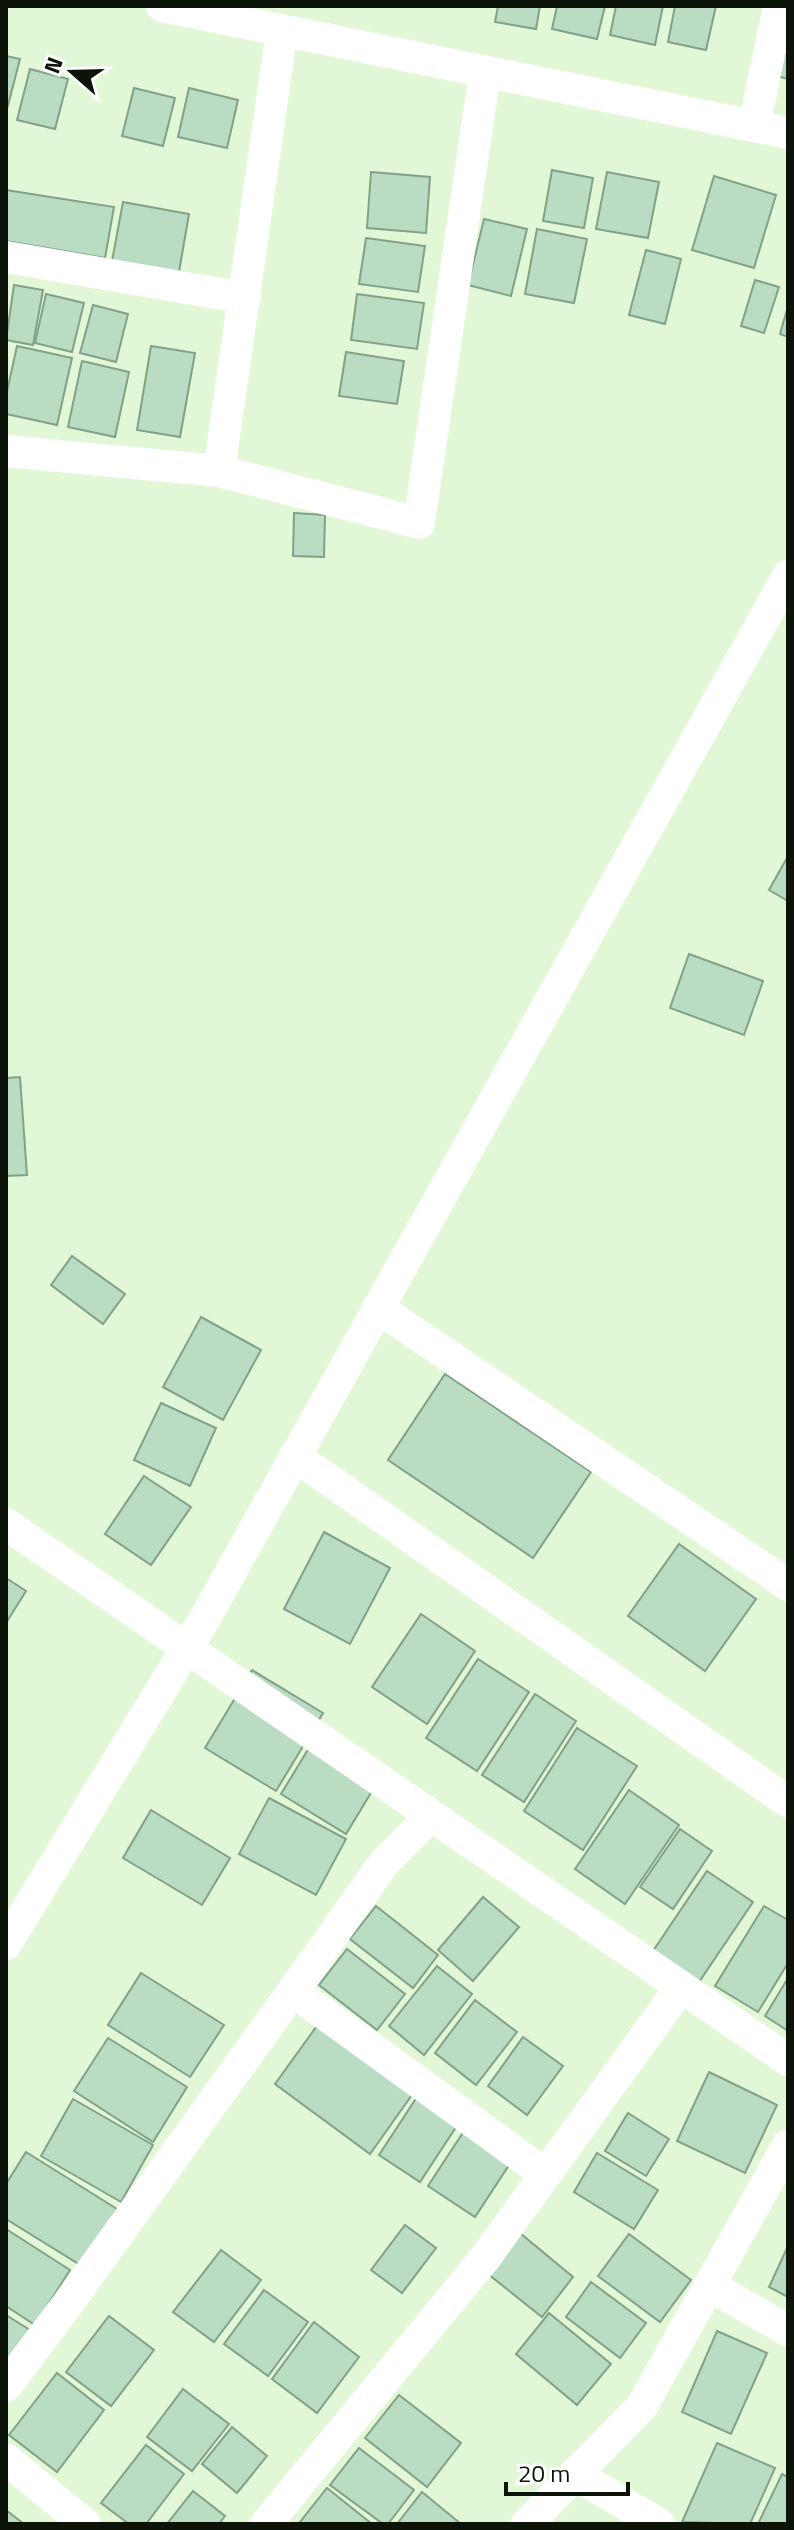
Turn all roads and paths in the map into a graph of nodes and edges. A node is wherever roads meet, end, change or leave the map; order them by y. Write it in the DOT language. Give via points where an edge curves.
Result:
graph roads {
  1 [pos="162,6"];
  2 [pos="779,6"];
  3 [pos="282,30"];
  4 [pos="485,72"];
  5 [pos="754,126"];
  6 [pos="788,133"];
  7 [pos="6,257"];
  8 [pos="245,298"];
  9 [pos="6,451"];
  10 [pos="219,471"];
  11 [pos="788,576"];
  12 [pos="378,1308"];
  13 [pos="295,1456"];
  14 [pos="6,1524"];
  15 [pos="788,1585"];
  16 [pos="186,1649"];
  17 [pos="788,1802"];
  18 [pos="431,1816"];
  19 [pos="6,1944"];
  20 [pos="681,1987"];
  21 [pos="293,1991"];
  22 [pos="788,2060"];
  23 [pos="788,2145"];
  24 [pos="545,2174"];
  25 [pos="709,2285"];
  26 [pos="788,2331"];
  27 [pos="6,2386"];
  28 [pos="6,2459"];
  29 [pos="574,2474"];
  30 [pos="85,2524"];
  31 [pos="266,2524"];
  32 [pos="527,2524"];
  33 [pos="659,2524"];
  1 -- 3 [label="street"];
  2 -- 5 [label="street"];
  3 -- 4 [label="street"];
  3 -- 8 [label="street"];
  4 -- 5 [label="street"];
  4 -- 10 [label="street" via="419,523"];
  5 -- 6 [label="street"];
  7 -- 8 [label="street"];
  8 -- 10 [label="street"];
  9 -- 10 [label="street"];
  11 -- 12 [label="street"];
  12 -- 13 [label="street"];
  12 -- 15 [label="street"];
  13 -- 16 [label="street"];
  13 -- 17 [label="street"];
  14 -- 16 [label="street"];
  16 -- 18 [label="street"];
  16 -- 19 [label="street"];
  18 -- 20 [label="street"];
  18 -- 21 [label="street" via="384,1863"];
  20 -- 22 [label="street"];
  20 -- 24 [label="street"];
  21 -- 24 [label="street"];
  21 -- 27 [label="street"];
  23 -- 25 [label="street"];
  24 -- 31 [label="street" via="485,2258"];
  25 -- 26 [label="street"];
  25 -- 29 [label="street" via="642,2406"];
  28 -- 30 [label="street"];
  29 -- 32 [label="street"];
  29 -- 33 [label="street"];
}
